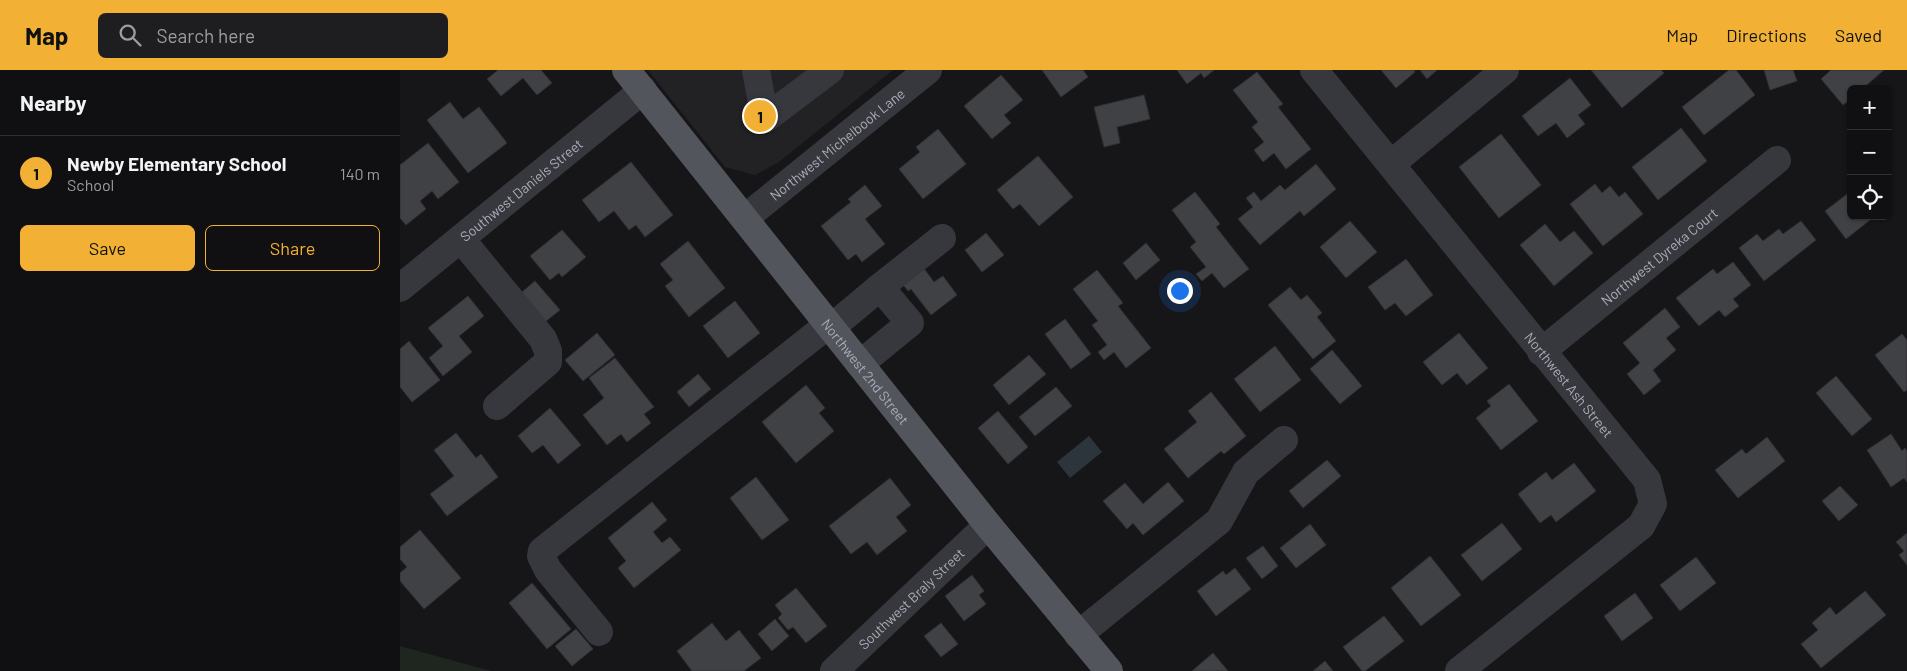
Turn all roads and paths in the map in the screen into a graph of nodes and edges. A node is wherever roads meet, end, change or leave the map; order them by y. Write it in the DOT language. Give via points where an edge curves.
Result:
graph roads {
  1 [pos="756,70"];
  2 [pos="830,70"];
  3 [pos="928,70"];
  4 [pos="1314,70"];
  5 [pos="1505,70"];
  6 [pos="635,80"];
  7 [pos="1777,160"];
  8 [pos="1391,164"];
  9 [pos="745,218"];
  10 [pos="942,238"];
  11 [pos="461,239"];
  12 [pos="880,287"];
  13 [pos="400,288"];
  14 [pos="830,325"];
  15 [pos="1541,352"];
  16 [pos="860,364"];
  17 [pos="497,406"];
  18 [pos="1284,440"];
  19 [pos="988,524"];
  20 [pos="599,632"];
  21 [pos="1078,635"];
  22 [pos="834,671"];
  23 [pos="1109,671"];
  24 [pos="1459,671"];
  1 -- 2 [label="street" via="765,119"];
  3 -- 9 [label="street, Northwest Michelbook Lane"];
  4 -- 8 [label="street, Northwest Ash Street"];
  5 -- 8 [label="street"];
  6 -- 9 [label="main road, Northwest 2nd Street"];
  6 -- 11 [label="street, Southwest Daniels Street"];
  7 -- 15 [label="street, Northwest Dyreka Court"];
  8 -- 15 [label="street, Northwest Ash Street"];
  9 -- 14 [label="main road, Northwest 2nd Street"];
  10 -- 12 [label="street"];
  11 -- 13 [label="street, Southwest Daniels Street"];
  11 -- 17 [label="street" via="543,339 548,351 548,362"];
  12 -- 14 [label="street"];
  12 -- 16 [label="street" via="910,323"];
  14 -- 16 [label="main road, Northwest 2nd Street"];
  14 -- 20 [label="street" via="542,551 540,556 548,570"];
  15 -- 24 [label="street, Northwest Ash Street" via="1647,480 1653,504 1641,526"];
  16 -- 19 [label="main road, Northwest 2nd Street"];
  18 -- 21 [label="street" via="1246,472 1219,521"];
  19 -- 21 [label="main road, Northwest 2nd Street"];
  19 -- 22 [label="street, Southwest Braly Street"];
  21 -- 23 [label="main road, Northwest 2nd Street"];
}
